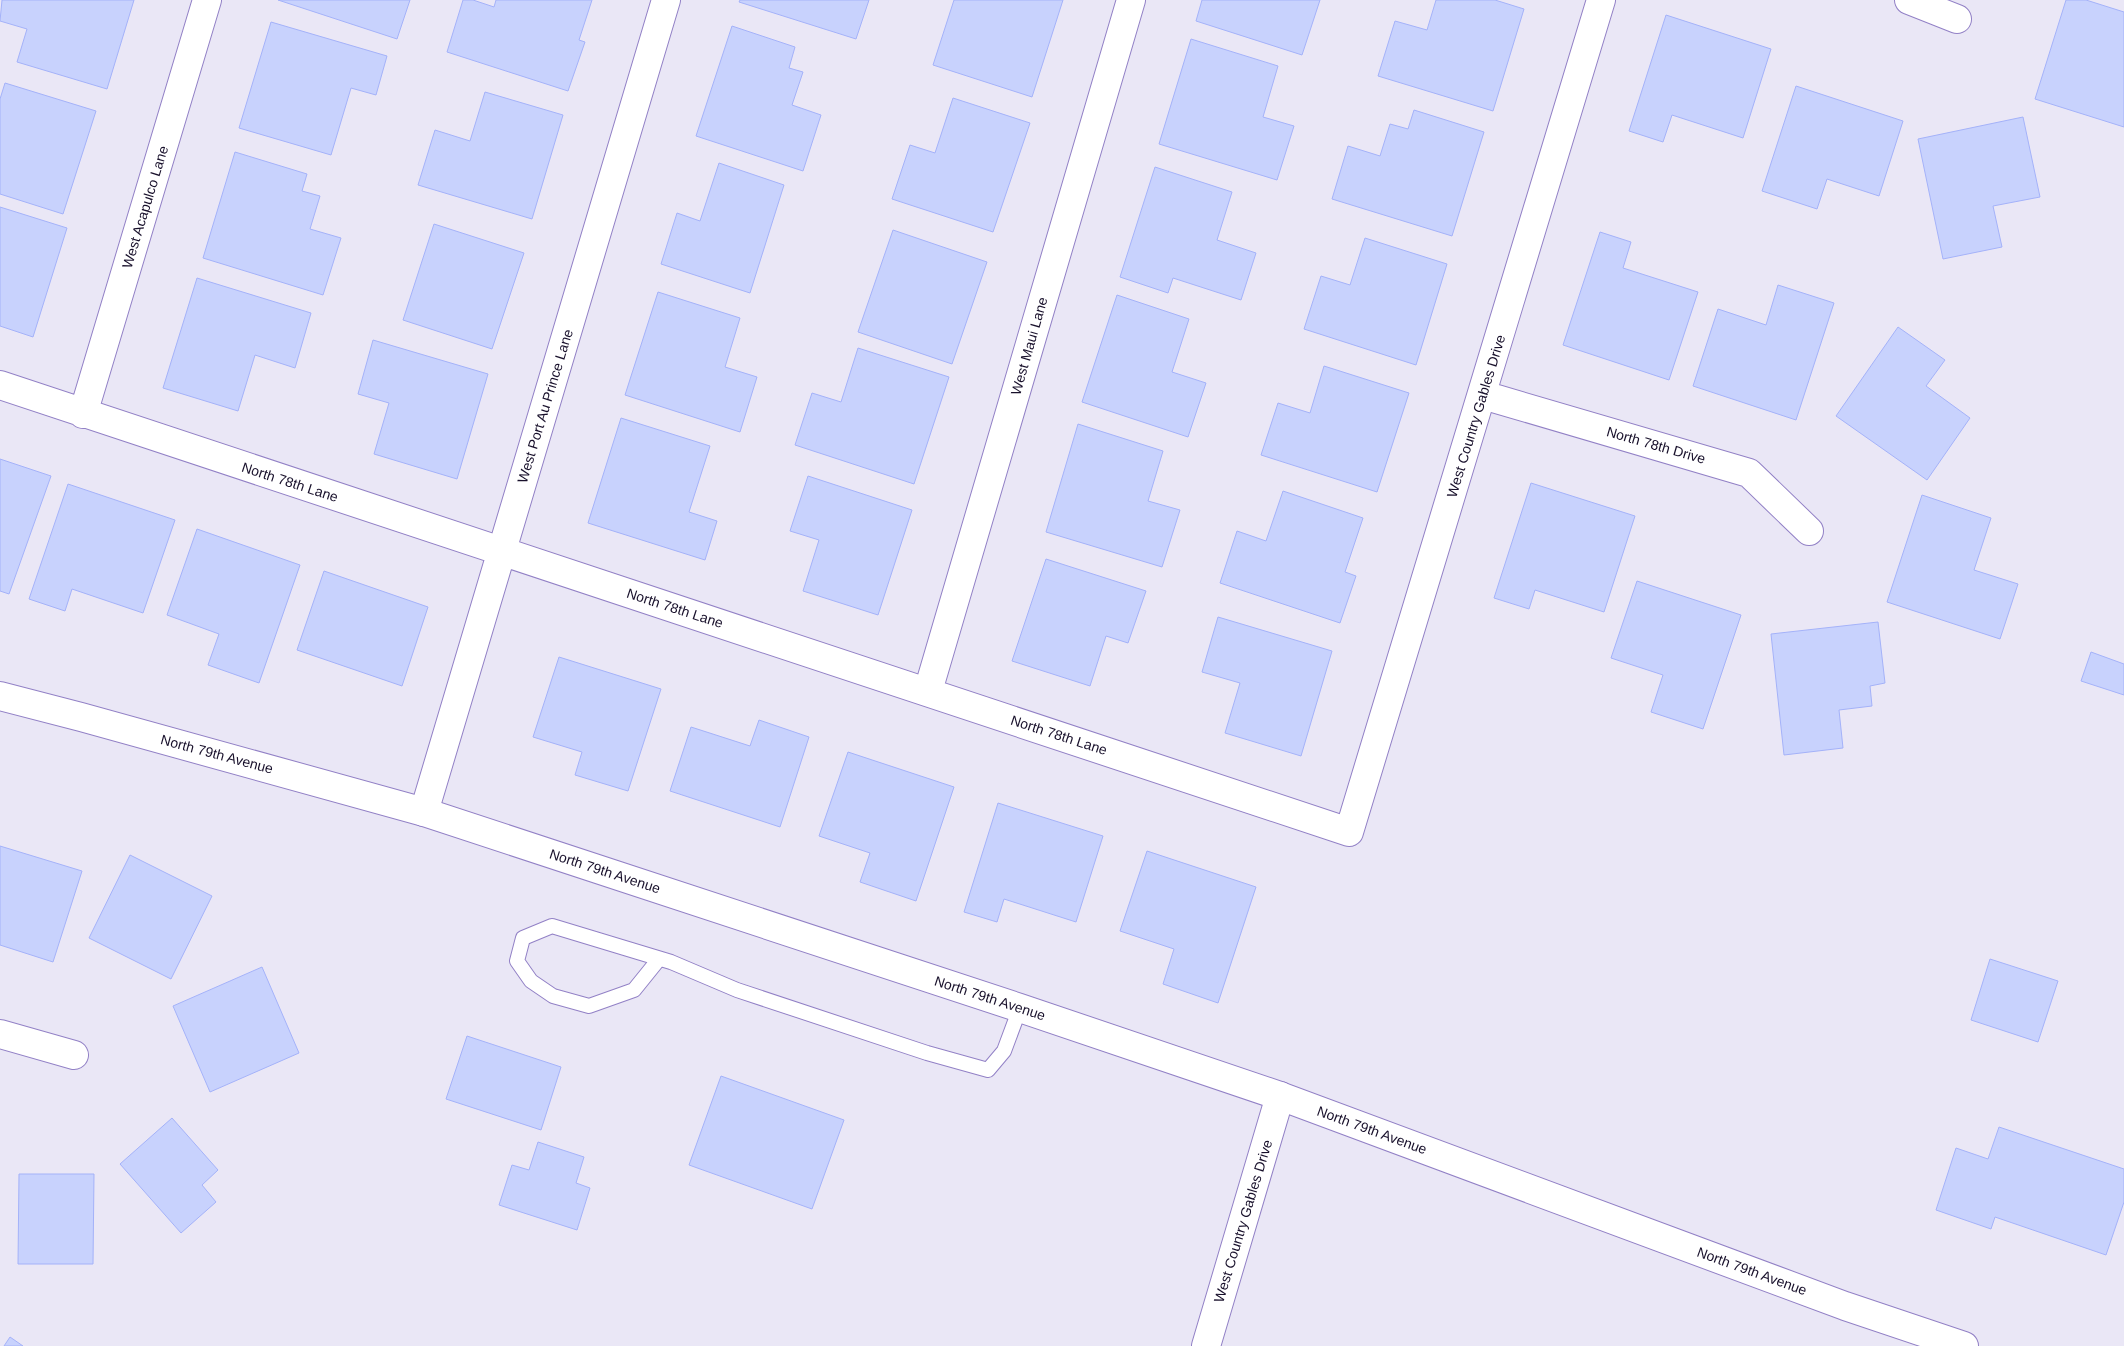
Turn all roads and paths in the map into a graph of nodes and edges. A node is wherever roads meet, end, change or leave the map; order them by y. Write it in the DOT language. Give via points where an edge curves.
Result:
graph roads {
  1 [pos="207,0"];
  2 [pos="666,0"];
  3 [pos="1131,0"];
  4 [pos="1601,0"];
  5 [pos="1908,0"];
  6 [pos="1957,19"];
  7 [pos="0,385"];
  8 [pos="1483,395"];
  9 [pos="83,414"];
  10 [pos="1809,531"];
  11 [pos="502,551"];
  12 [pos="928,691"];
  13 [pos="0,696"];
  14 [pos="424,812"];
  15 [pos="1349,832"];
  16 [pos="659,958"];
  17 [pos="1020,1008"];
  18 [pos="0,1034"];
  19 [pos="74,1055"];
  20 [pos="1280,1096"];
  21 [pos="1206,1346"];
  22 [pos="1964,1346"];
  1 -- 9 [label="street, West Acapulco Lane"];
  2 -- 11 [label="street, West Port Au Prince Lane"];
  3 -- 12 [label="street, West Maui Lane"];
  4 -- 8 [label="street, West Country Gables Drive"];
  5 -- 6 [label="street"];
  7 -- 9 [label="street, North 78th Lane"];
  8 -- 10 [label="street, North 78th Drive" via="1749,473"];
  8 -- 15 [label="street, West Country Gables Drive"];
  9 -- 11 [label="street, North 78th Lane"];
  11 -- 12 [label="street, North 78th Lane"];
  11 -- 14 [label="street, West Port Au Prince Lane"];
  12 -- 15 [label="street, North 78th Lane"];
  13 -- 14 [label="street, North 79th Avenue"];
  14 -- 17 [label="street, North 79th Avenue"];
  16 -- 16 [label="lane" via="552,926 523,938 517,961 531,982 553,996 589,1006 634,990"];
  16 -- 17 [label="lane" via="737,990 988,1070 1004,1051"];
  17 -- 20 [label="street, North 79th Avenue"];
  18 -- 19 [label="street"];
  20 -- 21 [label="street, West Country Gables Drive"];
  20 -- 22 [label="street, North 79th Avenue" via="1845,1306"];
}
